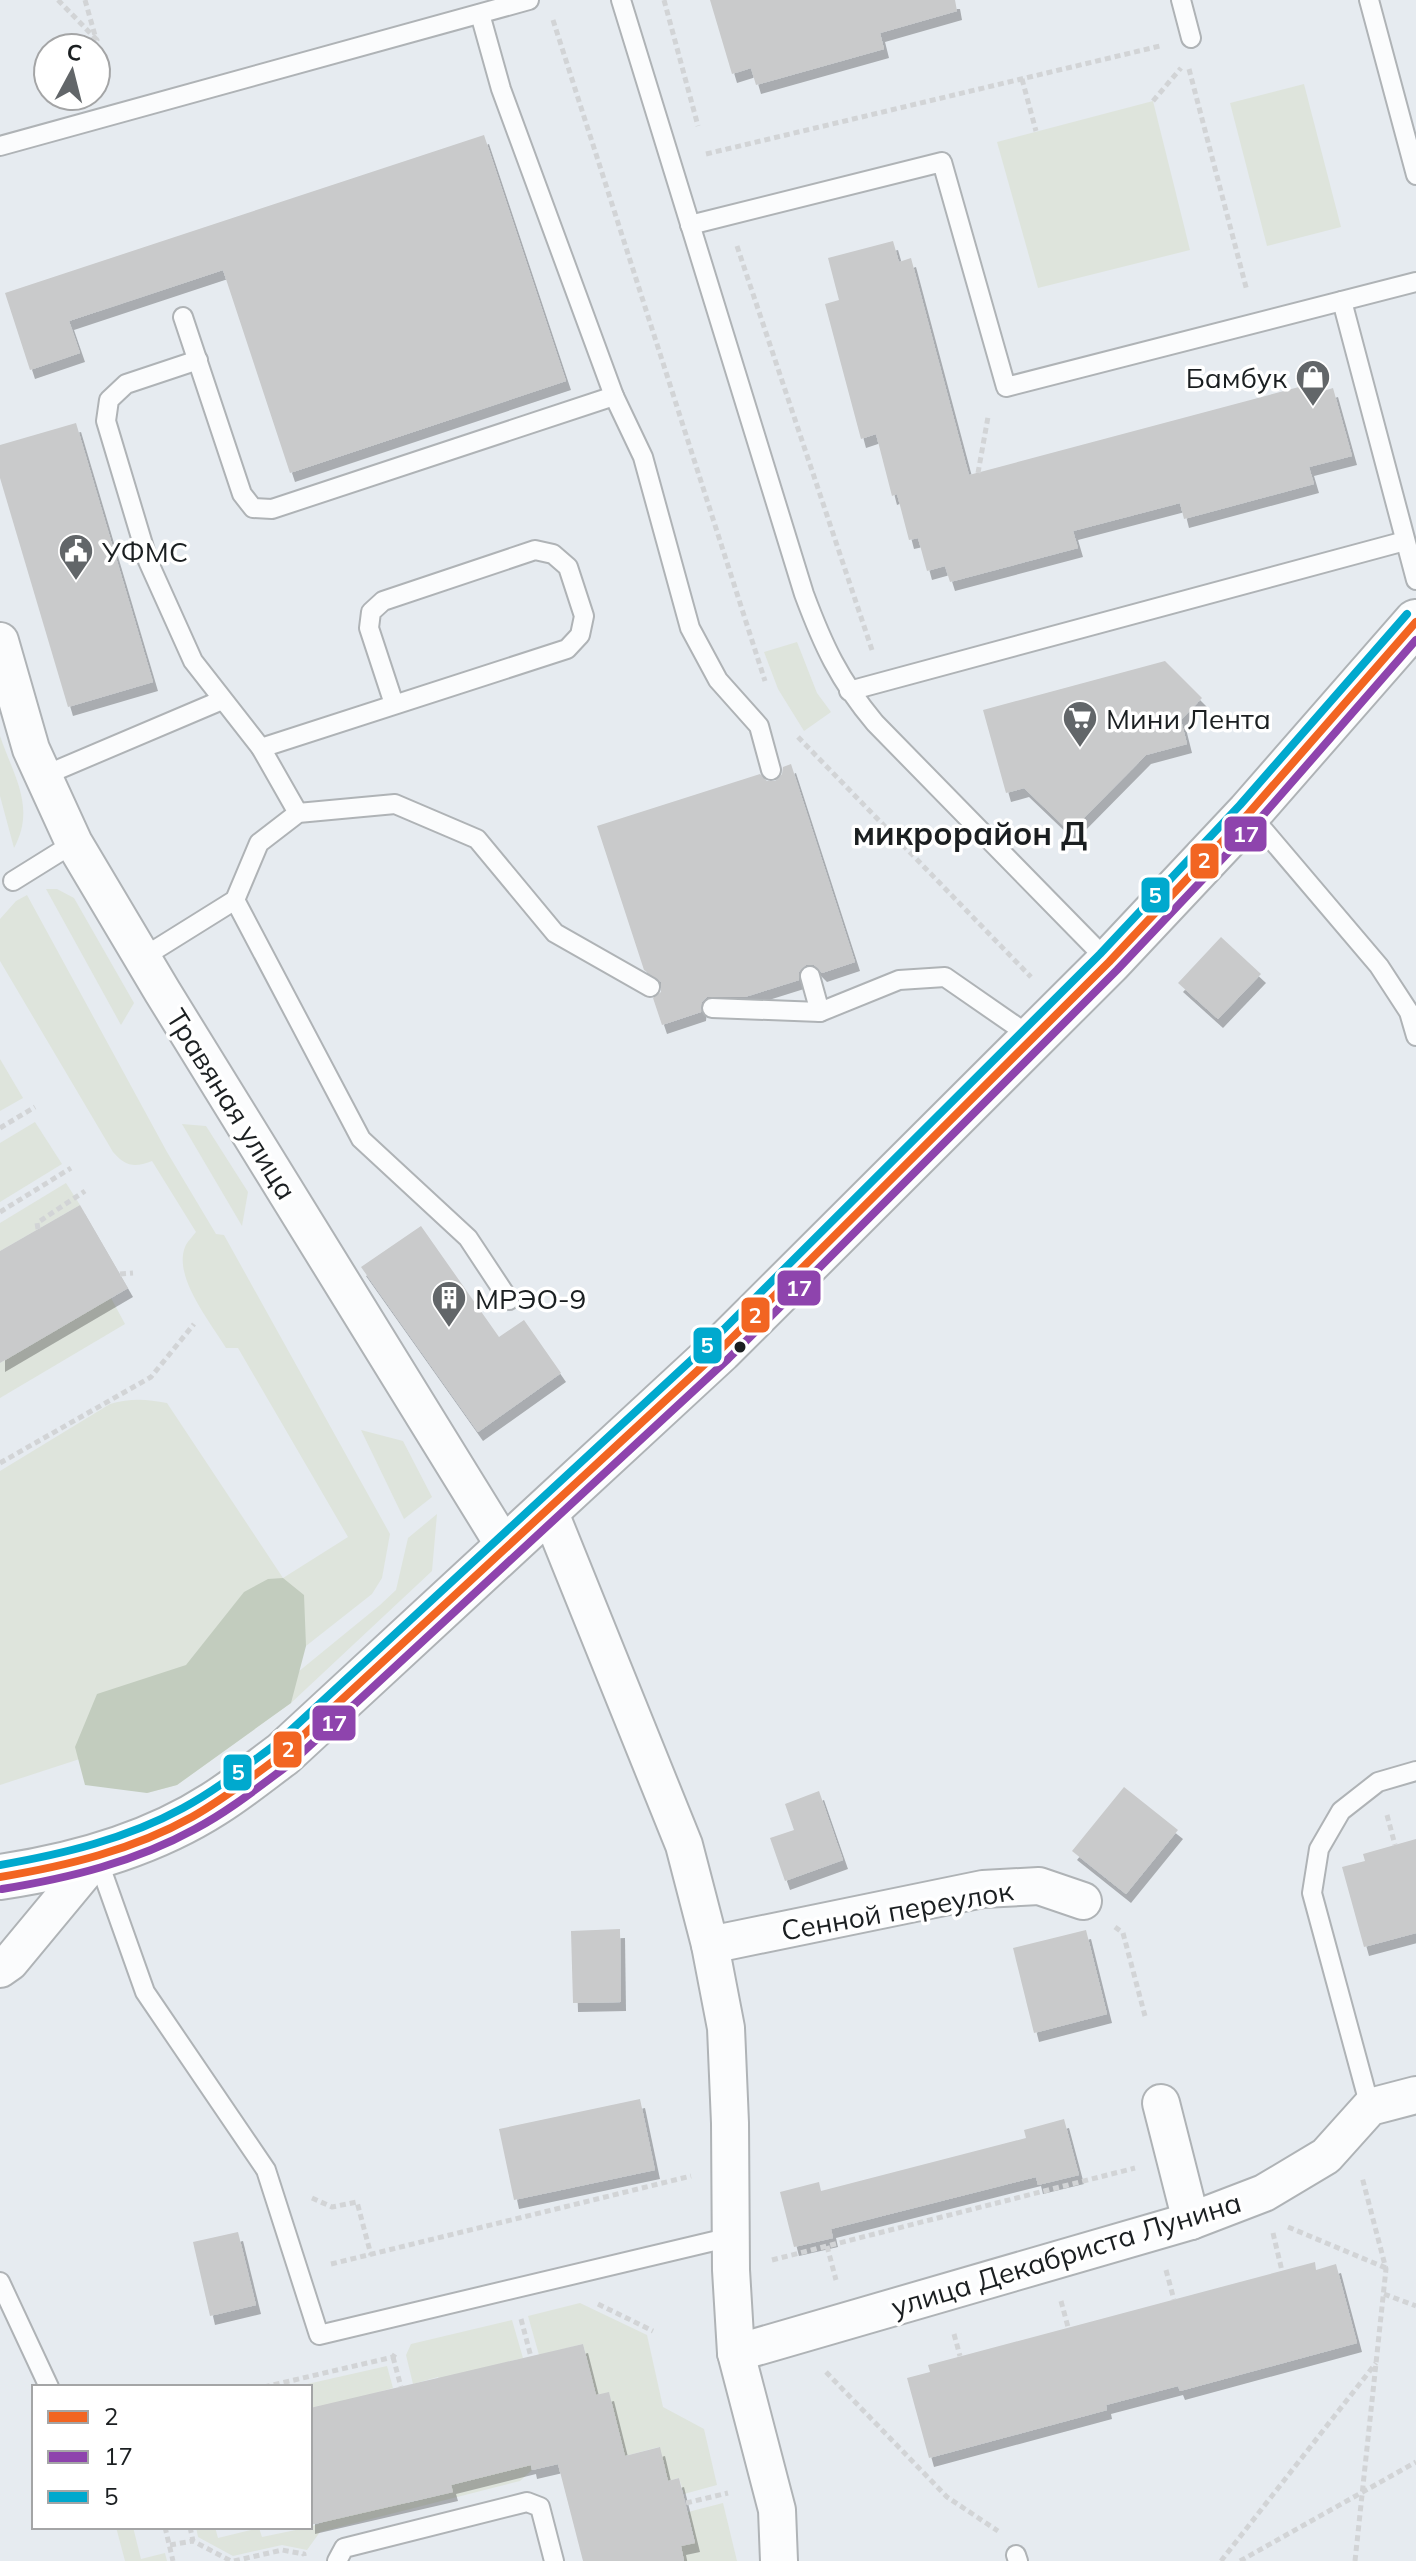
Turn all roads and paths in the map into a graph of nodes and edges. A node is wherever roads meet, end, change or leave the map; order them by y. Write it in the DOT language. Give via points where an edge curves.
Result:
graph roads {
  1 [pos="58,0"];
  2 [pos="85,0"];
  3 [pos="529,0"];
  4 [pos="621,0"];
  5 [pos="664,0"];
  6 [pos="1181,0"];
  7 [pos="1369,0"];
  8 [pos="480,14"];
  9 [pos="89,32"];
  10 [pos="95,32"];
  11 [pos="1191,38"];
  12 [pos="1022,79"];
  13 [pos="1153,101"];
  14 [pos="1036,131"];
  15 [pos="0,146"];
  16 [pos="1416,175"];
  17 [pos="726,215"];
  18 [pos="690,225"];
  19 [pos="1416,282"];
  20 [pos="1342,301"];
  21 [pos="183,317"];
  22 [pos="1254,322"];
  23 [pos="198,360"];
  24 [pos="614,396"];
  25 [pos="988,417"];
  26 [pos="978,473"];
  27 [pos="1405,541"];
  28 [pos="1416,580"];
  29 [pos="1416,622"];
  30 [pos="0,641"];
  31 [pos="882,682"];
  32 [pos="849,691"];
  33 [pos="222,700"];
  34 [pos="394,704"];
  35 [pos="261,748"];
  36 [pos="771,770"];
  37 [pos="43,776"];
  38 [pos="298,813"];
  39 [pos="1249,813"];
  40 [pos="74,843"];
  41 [pos="13,881"];
  42 [pos="235,900"];
  43 [pos="142,958"];
  44 [pos="1109,962"];
  45 [pos="810,976"];
  46 [pos="650,987"];
  47 [pos="712,1008"];
  48 [pos="820,1012"];
  49 [pos="1416,1036"];
  50 [pos="1033,1038"];
  51 [pos="35,1107"];
  52 [pos="0,1128"];
  53 [pos="71,1168"];
  54 [pos="85,1191"];
  55 [pos="0,1212"];
  56 [pos="38,1229"];
  57 [pos="133,1273"];
  58 [pos="120,1274"];
  59 [pos="509,1300"];
  60 [pos="194,1324"];
  61 [pos="0,1463"];
  62 [pos="548,1508"];
  63 [pos="505,1547"];
  64 [pos="1416,1771"];
  65 [pos="97,1857"];
  66 [pos="0,1877"];
  67 [pos="1083,1901"];
  68 [pos="710,1945"];
  69 [pos="0,1969"];
  70 [pos="1145,2016"];
  71 [pos="1416,2095"];
  72 [pos="1161,2103"];
  73 [pos="1359,2118"];
  74 [pos="1175,2158"];
  75 [pos="730,2166"];
  76 [pos="308,2191"];
  77 [pos="1191,2221"];
  78 [pos="1285,2226"];
  79 [pos="827,2246"];
  80 [pos="731,2254"];
  81 [pos="371,2255"];
  82 [pos="323,2266"];
  83 [pos="1386,2269"];
  84 [pos="0,2282"];
  85 [pos="839,2290"];
  86 [pos="1384,2294"];
  87 [pos="597,2304"];
  88 [pos="1416,2306"];
  89 [pos="519,2311"];
  90 [pos="653,2331"];
  91 [pos="736,2353"];
  92 [pos="393,2357"];
  93 [pos="531,2357"];
  94 [pos="1376,2363"];
  95 [pos="826,2372"];
  96 [pos="48,2385"];
  97 [pos="401,2387"];
  98 [pos="1416,2462"];
  99 [pos="1362,2492"];
  100 [pos="728,2493"];
  101 [pos="686,2503"];
  102 [pos="166,2529"];
  103 [pos="190,2529"];
  104 [pos="193,2541"];
  105 [pos="170,2545"];
  106 [pos="1017,2558"];
  107 [pos="173,2561"];
  108 [pos="233,2561"];
  109 [pos="305,2561"];
  110 [pos="337,2561"];
  111 [pos="554,2561"];
  112 [pos="779,2561"];
  113 [pos="1221,2561"];
  114 [pos="1240,2561"];
  115 [pos="1355,2561"];
  1 -- 9 [label="path"];
  2 -- 10 [label="path"];
  3 -- 8 [label="lane"];
  4 -- 18 [label="lane"];
  5 -- 12 [label="path" via="706,154"];
  6 -- 11 [label="lane"];
  7 -- 16 [label="lane"];
  8 -- 15 [label="lane"];
  8 -- 24 [label="lane" via="501,89"];
  11 -- 12 [label="path"];
  12 -- 14 [label="path"];
  13 -- 22 [label="path" via="1187,61"];
  17 -- 18 [label="lane"];
  17 -- 22 [label="lane" via="942,162 1006,387"];
  17 -- 31 [label="path"];
  18 -- 32 [label="lane" via="804,594 824,647"];
  19 -- 20 [label="lane"];
  20 -- 22 [label="lane"];
  20 -- 27 [label="lane"];
  21 -- 23 [label="lane"];
  23 -- 24 [label="lane" via="242,494 253,508 272,509"];
  23 -- 33 [label="lane" via="126,384 109,400 106,421 148,561 193,661"];
  24 -- 36 [label="lane" via="643,457 690,628 718,680 759,726"];
  25 -- 26 [label="path"];
  27 -- 28 [label="lane"];
  27 -- 31 [label="lane"];
  29 -- 39 [label="street"];
  30 -- 37 [label="street, Травяная улица"];
  31 -- 32 [label="lane"];
  32 -- 44 [label="lane"];
  33 -- 35 [label="lane"];
  33 -- 37 [label="lane"];
  34 -- 34 [label="lane" via="369,628 371,612 383,601 535,550 553,554 568,567 584,616 580,635 567,649"];
  34 -- 35 [label="lane"];
  35 -- 38 [label="lane"];
  37 -- 40 [label="street, Травяная улица"];
  38 -- 42 [label="lane" via="259,843"];
  38 -- 46 [label="lane" via="395,804 477,839 555,933"];
  39 -- 44 [label="street"];
  39 -- 49 [label="lane" via="1379,966 1409,1012"];
  40 -- 41 [label="lane"];
  40 -- 43 [label="street, Травяная улица"];
  42 -- 43 [label="lane"];
  42 -- 59 [label="lane" via="361,1139 468,1238"];
  43 -- 63 [label="street, Травяная улица"];
  44 -- 50 [label="street"];
  45 -- 48 [label="lane"];
  47 -- 48 [label="lane"];
  48 -- 50 [label="lane" via="899,980 945,977"];
  50 -- 62 [label="street" via="720,1350"];
  51 -- 52 [label="path"];
  53 -- 55 [label="path"];
  54 -- 56 [label="path" via="37,1223"];
  57 -- 58 [label="path"];
  60 -- 61 [label="path" via="151,1377"];
  62 -- 63 [label="street"];
  62 -- 68 [label="street" via="684,1845"];
  63 -- 65 [label="street" via="283,1754 213,1805"];
  64 -- 73 [label="lane" via="1378,1782 1341,1811 1319,1849 1312,1893"];
  65 -- 66 [label="street"];
  65 -- 69 [label="street"];
  65 -- 80 [label="lane" via="145,1992 266,2170 319,2335"];
  67 -- 68 [label="street, Сенной переулок" via="1039,1886 983,1889"];
  67 -- 70 [label="path" via="1123,1933"];
  68 -- 75 [label="street" via="726,2028"];
  71 -- 73 [label="street"];
  72 -- 74 [label="street"];
  73 -- 77 [label="street, улица Декабриста Лунина" via="1326,2156 1264,2193"];
  73 -- 83 [label="path"];
  74 -- 77 [label="street"];
  74 -- 79 [label="path"];
  75 -- 80 [label="street"];
  75 -- 81 [label="path"];
  76 -- 81 [label="path" via="312,2199 332,2207 357,2202"];
  77 -- 91 [label="street, улица Декабриста Лунина"];
  78 -- 83 [label="path"];
  79 -- 80 [label="path"];
  79 -- 85 [label="path"];
  80 -- 91 [label="street"];
  81 -- 82 [label="path"];
  83 -- 86 [label="path"];
  84 -- 96 [label="lane"];
  86 -- 88 [label="path"];
  86 -- 94 [label="path"];
  87 -- 90 [label="path"];
  89 -- 93 [label="path"];
  91 -- 112 [label="street" via="777,2510"];
  92 -- 97 [label="path"];
  94 -- 99 [label="path"];
  94 -- 113 [label="path"];
  95 -- 106 [label="path" via="947,2497 1007,2536"];
  98 -- 99 [label="path"];
  99 -- 114 [label="path"];
  99 -- 115 [label="path"];
  100 -- 101 [label="path"];
  102 -- 105 [label="path"];
  103 -- 104 [label="path"];
  104 -- 105 [label="path"];
  104 -- 108 [label="path"];
  105 -- 107 [label="path"];
  108 -- 109 [label="path" via="282,2550 304,2554"];
  110 -- 111 [label="lane" via="344,2548 527,2502 540,2507"];
}
